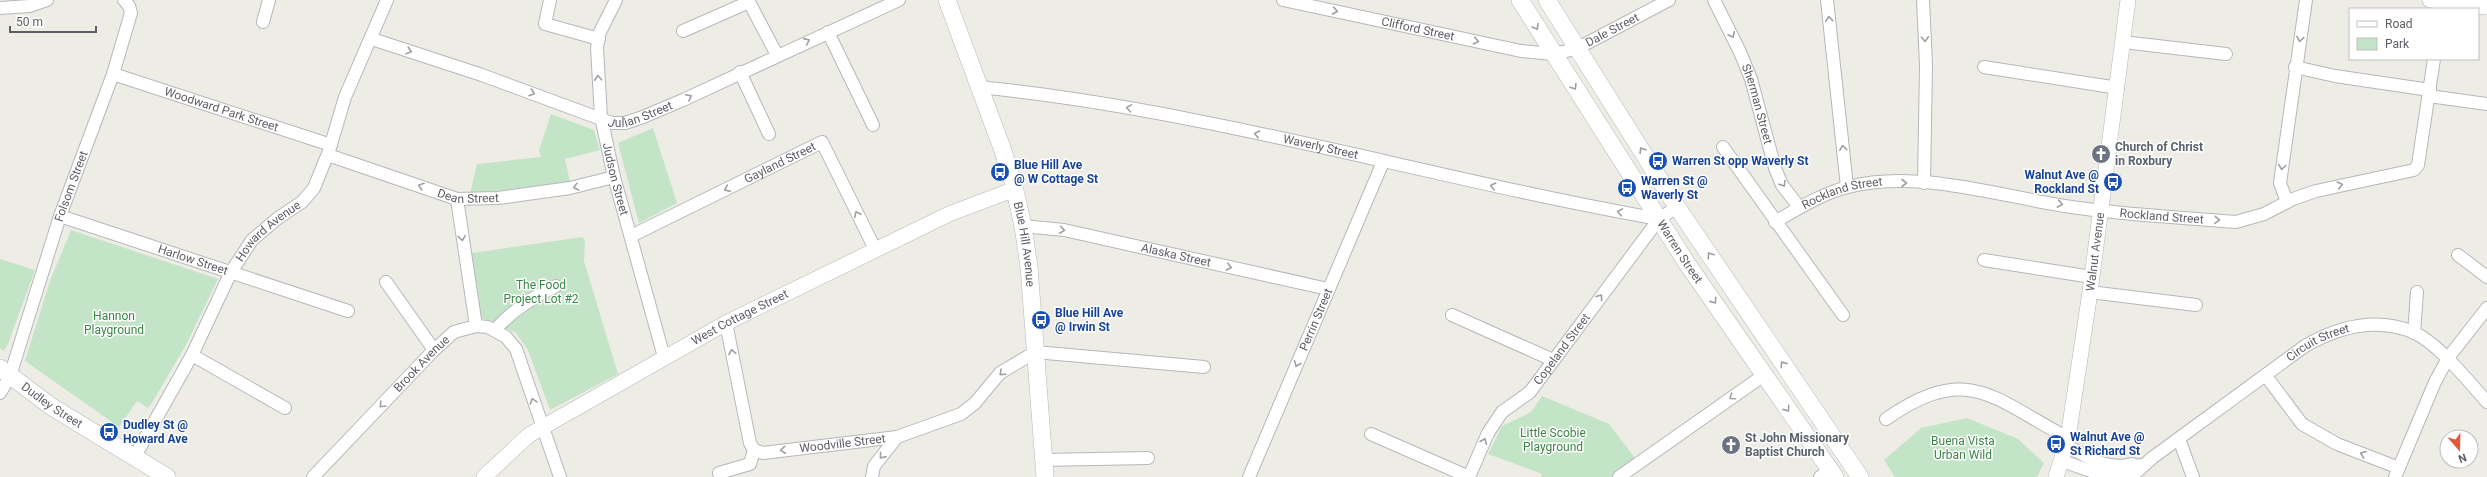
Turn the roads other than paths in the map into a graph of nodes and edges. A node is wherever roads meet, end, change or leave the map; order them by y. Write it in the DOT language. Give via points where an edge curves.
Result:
graph roads {
  1 [pos="47,0"];
  2 [pos="124,0"];
  3 [pos="269,0"];
  4 [pos="387,0"];
  5 [pos="550,0"];
  6 [pos="616,0"];
  7 [pos="899,0"];
  8 [pos="947,0"];
  9 [pos="1283,0"];
  10 [pos="1520,0"];
  11 [pos="1547,0"];
  12 [pos="1669,0"];
  13 [pos="1714,0"];
  14 [pos="1827,0"];
  15 [pos="1923,0"];
  16 [pos="2128,0"];
  17 [pos="2306,0"];
  18 [pos="748,1"];
  19 [pos="2437,3"];
  20 [pos="2487,7"];
  21 [pos="0,8"];
  22 [pos="263,22"];
  23 [pos="683,31"];
  24 [pos="828,32"];
  25 [pos="372,39"];
  26 [pos="599,39"];
  27 [pos="2123,42"];
  28 [pos="1576,49"];
  29 [pos="1553,54"];
  30 [pos="2226,54"];
  31 [pos="777,55"];
  32 [pos="2434,60"];
  33 [pos="2295,66"];
  34 [pos="1984,67"];
  35 [pos="740,72"];
  36 [pos="113,74"];
  37 [pos="979,87"];
  38 [pos="2118,88"];
  39 [pos="2430,93"];
  40 [pos="2487,104"];
  41 [pos="601,117"];
  42 [pos="873,125"];
  43 [pos="769,134"];
  44 [pos="1723,147"];
  45 [pos="329,150"];
  46 [pos="1383,162"];
  47 [pos="614,177"];
  48 [pos="1924,182"];
  49 [pos="1847,187"];
  50 [pos="1015,189"];
  51 [pos="458,199"];
  52 [pos="2287,202"];
  53 [pos="1677,207"];
  54 [pos="1799,207"];
  55 [pos="2102,210"];
  56 [pos="60,216"];
  57 [pos="1658,219"];
  58 [pos="1775,222"];
  59 [pos="1023,226"];
  60 [pos="631,236"];
  61 [pos="875,250"];
  62 [pos="2458,255"];
  63 [pos="1984,260"];
  64 [pos="231,272"];
  65 [pos="2092,277"];
  66 [pos="2487,277"];
  67 [pos="386,282"];
  68 [pos="556,286"];
  69 [pos="1328,289"];
  70 [pos="2090,292"];
  71 [pos="2417,292"];
  72 [pos="2196,305"];
  73 [pos="2487,308"];
  74 [pos="348,311"];
  75 [pos="1452,315"];
  76 [pos="1843,315"];
  77 [pos="726,323"];
  78 [pos="476,326"];
  79 [pos="495,330"];
  80 [pos="2414,333"];
  81 [pos="434,350"];
  82 [pos="1035,352"];
  83 [pos="192,355"];
  84 [pos="664,357"];
  85 [pos="2448,358"];
  86 [pos="1553,360"];
  87 [pos="1204,367"];
  88 [pos="5,372"];
  89 [pos="1764,375"];
  90 [pos="2266,376"];
  91 [pos="0,393"];
  92 [pos="2487,402"];
  93 [pos="285,408"];
  94 [pos="1886,419"];
  95 [pos="542,427"];
  96 [pos="1371,434"];
  97 [pos="897,437"];
  98 [pos="2179,439"];
  99 [pos="2067,441"];
  100 [pos="754,450"];
  101 [pos="134,458"];
  102 [pos="1148,458"];
  103 [pos="2152,458"];
  104 [pos="1043,460"];
  105 [pos="2062,461"];
  106 [pos="2397,472"];
  107 [pos="719,473"];
  108 [pos="1828,475"];
  109 [pos="167,477"];
  110 [pos="313,477"];
  111 [pos="484,477"];
  112 [pos="560,477"];
  113 [pos="872,477"];
  114 [pos="1045,477"];
  115 [pos="1249,477"];
  116 [pos="1469,477"];
  117 [pos="1619,477"];
  118 [pos="1860,477"];
  119 [pos="2056,477"];
  120 [pos="2131,477"];
  121 [pos="2193,477"];
  1 -- 21 [label="street" via="29,6"];
  2 -- 36 [label="street, Folsom Street" via="130,6 131,12"];
  3 -- 22 [label="street"];
  4 -- 25 [label="street, Howard Avenue"];
  5 -- 26 [label="street" via="545,24"];
  6 -- 26 [label="street, Judson Street"];
  7 -- 24 [label="street, Julian Street"];
  8 -- 37 [label="main road, Blue Hill Avenue"];
  9 -- 29 [label="street, Clifford Street, one-way" via="1522,51"];
  10 -- 29 [label="main road, Warren Street, one-way"];
  11 -- 28 [label="main road, Warren Street"];
  12 -- 28 [label="street, Dale Street"];
  13 -- 54 [label="street, Sherman Street, one-way" via="1751,79 1775,168 1782,185"];
  49 -- 14 [label="street, one-way"];
  15 -- 48 [label="street, one-way" via="1926,65"];
  16 -- 27 [label="street, Walnut Avenue"];
  17 -- 33 [label="street, one-way"];
  18 -- 23 [label="street"];
  18 -- 31 [label="street"];
  19 -- 20 [label="street"];
  31 -- 24 [label="street, Julian Street, one-way"];
  24 -- 42 [label="street"];
  25 -- 41 [label="street, Julian Street, one-way"];
  25 -- 45 [label="street, Howard Avenue" via="345,97"];
  41 -- 26 [label="street, Judson Street, one-way"];
  27 -- 30 [label="street"];
  27 -- 38 [label="street, Walnut Avenue"];
  28 -- 29 [label="street, Dale Street"];
  53 -- 28 [label="main road, Warren Street, one-way"];
  29 -- 57 [label="main road, Warren Street, one-way"];
  31 -- 35 [label="street, Julian Street"];
  32 -- 39 [label="street, Rockland Street"];
  33 -- 39 [label="street"];
  33 -- 52 [label="street, one-way" via="2280,183"];
  34 -- 38 [label="street"];
  41 -- 35 [label="street, Julian Street, one-way" via="612,123 625,123"];
  35 -- 43 [label="street"];
  36 -- 45 [label="street, Woodward Park Street"];
  36 -- 56 [label="street, Folsom Street"];
  46 -- 37 [label="street, Waverly Street, one-way" via="1160,113 1085,100"];
  37 -- 50 [label="main road, Blue Hill Avenue"];
  38 -- 55 [label="street, Walnut Avenue"];
  39 -- 40 [label="street"];
  52 -- 39 [label="street, Rockland Street, one-way" via="2316,191 2414,170 2418,165"];
  41 -- 47 [label="street, Judson Street"];
  44 -- 58 [label="street"];
  51 -- 45 [label="street, Dean Street, one-way"];
  45 -- 64 [label="street, Howard Avenue" via="314,188 302,202 252,240"];
  57 -- 46 [label="street, Waverly Street, one-way" via="1561,202"];
  46 -- 69 [label="street, Perrin Street"];
  47 -- 51 [label="street, Dean Street, one-way" via="570,188 498,198"];
  47 -- 60 [label="street, Judson Street"];
  49 -- 48 [label="street, Rockland Street, one-way" via="1872,183"];
  48 -- 55 [label="street, Rockland Street, one-way"];
  49 -- 54 [label="street, Rockland Street"];
  50 -- 59 [label="main road, Blue Hill Avenue"];
  50 -- 61 [label="street, West Cottage Street" via="949,214"];
  51 -- 78 [label="street, one-way"];
  55 -- 52 [label="street, Rockland Street, one-way" via="2236,222 2264,214"];
  53 -- 57 [label="street"];
  118 -- 53 [label="main road, Warren Street, one-way"];
  54 -- 58 [label="street, Rockland Street"];
  55 -- 65 [label="street, Walnut Avenue"];
  56 -- 64 [label="street, Harlow Street"];
  56 -- 88 [label="street, Folsom Street"];
  86 -- 57 [label="street, Copeland Street, one-way"];
  57 -- 89 [label="main road, Warren Street, one-way"];
  58 -- 76 [label="street"];
  59 -- 69 [label="street, Alaska Street, one-way" via="1064,230"];
  59 -- 82 [label="main road, Blue Hill Avenue" via="1029,267"];
  61 -- 60 [label="street, Gayland Street, one-way" via="822,142"];
  60 -- 84 [label="street, Judson Street" via="644,293"];
  61 -- 77 [label="street, West Cottage Street"];
  62 -- 66 [label="street"];
  63 -- 65 [label="street"];
  64 -- 74 [label="street, Harlow Street"];
  64 -- 83 [label="street, Howard Avenue"];
  65 -- 70 [label="street, Walnut Avenue"];
  67 -- 81 [label="street"];
  68 -- 79 [label="street" via="534,296 503,320"];
  69 -- 115 [label="street, Perrin Street, one-way"];
  70 -- 72 [label="street"];
  70 -- 99 [label="street, Walnut Avenue"];
  71 -- 80 [label="street"];
  73 -- 85 [label="street"];
  75 -- 86 [label="street"];
  77 -- 84 [label="street, West Cottage Street"];
  100 -- 77 [label="street, one-way" via="750,443"];
  78 -- 79 [label="street, Brook Avenue"];
  78 -- 81 [label="street, Brook Avenue" via="454,332"];
  95 -- 79 [label="street, one-way" via="516,349"];
  80 -- 85 [label="street, Circuit Street"];
  80 -- 90 [label="street, Circuit Street" via="2377,324 2352,326 2327,333 2305,346"];
  81 -- 110 [label="street, Brook Avenue, one-way"];
  82 -- 87 [label="street"];
  82 -- 97 [label="street, Woodville Street, one-way" via="1000,373 975,403 961,414"];
  82 -- 104 [label="main road, Blue Hill Avenue"];
  83 -- 93 [label="street"];
  83 -- 101 [label="street, Howard Avenue"];
  84 -- 95 [label="street, West Cottage Street"];
  85 -- 92 [label="street, Circuit Street"];
  85 -- 106 [label="street" via="2435,382"];
  116 -- 86 [label="street, Copeland Street, one-way" via="1488,433 1502,412 1530,392"];
  88 -- 91 [label="street, Folsom Street"];
  88 -- 101 [label="main road, Dudley Street" via="52,406"];
  89 -- 108 [label="main road, Warren Street, one-way"];
  89 -- 117 [label="street, one-way"];
  90 -- 98 [label="street, Circuit Street"];
  106 -- 90 [label="street, one-way" via="2337,444 2302,424"];
  94 -- 99 [label="street, Circuit Street" via="1925,395 1962,388 1982,391"];
  95 -- 111 [label="street, West Cottage Street" via="529,435"];
  95 -- 112 [label="street"];
  96 -- 116 [label="street"];
  97 -- 100 [label="street, Woodville Street, one-way" via="763,452"];
  97 -- 113 [label="street, one-way" via="874,466"];
  98 -- 103 [label="street, Circuit Street"];
  98 -- 121 [label="street"];
  99 -- 103 [label="street, Circuit Street" via="2108,466 2120,468"];
  99 -- 105 [label="street, Walnut Avenue"];
  100 -- 107 [label="street" via="750,464"];
  101 -- 109 [label="main road, Dudley Street"];
  102 -- 104 [label="street"];
  103 -- 105 [label="street, Circuit Street" via="2117,476 2094,474"];
  103 -- 120 [label="street, Circuit Street"];
  104 -- 114 [label="main road, Blue Hill Avenue"];
  105 -- 119 [label="street, Walnut Avenue"];
}
